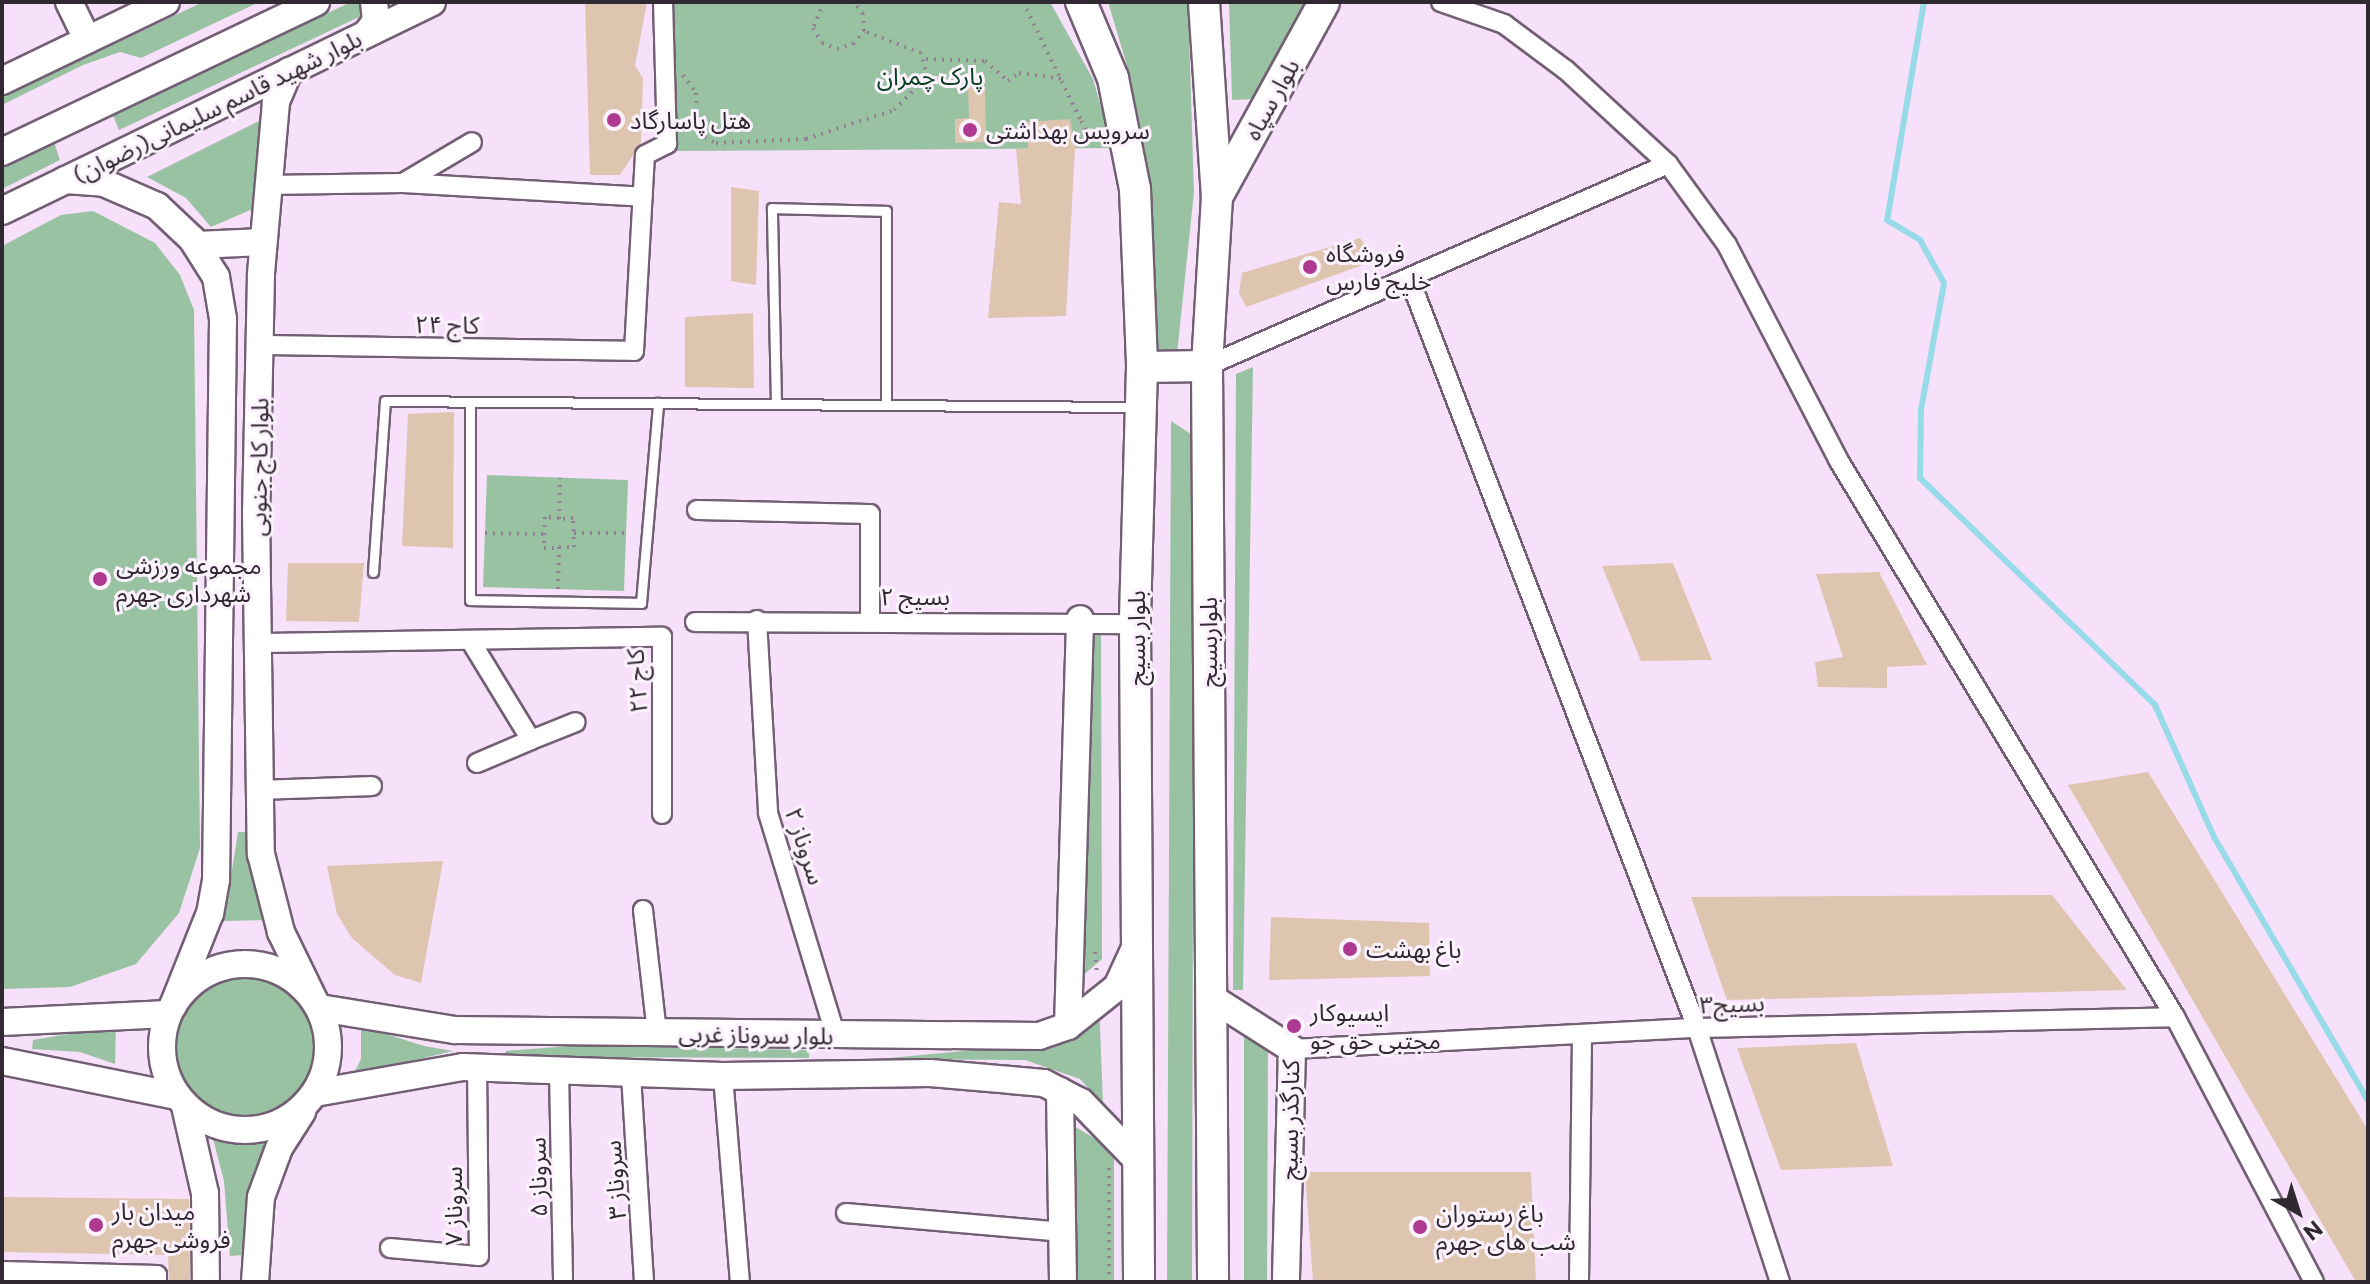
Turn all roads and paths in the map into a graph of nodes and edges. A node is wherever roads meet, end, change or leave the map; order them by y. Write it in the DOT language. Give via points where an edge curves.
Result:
graph roads {
  1 [pos="69,2"];
  2 [pos="166,2"];
  3 [pos="316,2"];
  4 [pos="374,2"];
  5 [pos="432,2"];
  6 [pos="663,2"];
  7 [pos="824,2"];
  8 [pos="854,2"];
  9 [pos="1023,2"];
  10 [pos="1081,2"];
  11 [pos="1204,2"];
  12 [pos="1324,2"];
  13 [pos="1441,2"];
  14 [pos="860,4"];
  15 [pos="864,31"];
  16 [pos="366,34"];
  17 [pos="87,39"];
  18 [pos="926,59"];
  19 [pos="672,65"];
  20 [pos="289,71"];
  21 [pos="1064,79"];
  22 [pos="2,81"];
  23 [pos="1110,138"];
  24 [pos="472,142"];
  25 [pos="2,152"];
  26 [pos="1668,164"];
  27 [pos="65,180"];
  28 [pos="403,183"];
  29 [pos="266,185"];
  30 [pos="643,197"];
  31 [pos="1217,197"];
  32 [pos="2,211"];
  33 [pos="263,242"];
  34 [pos="196,245"];
  35 [pos="1410,280"];
  36 [pos="260,345"];
  37 [pos="1207,366"];
  38 [pos="1142,367"];
  39 [pos="470,402"];
  40 [pos="658,403"];
  41 [pos="776,404"];
  42 [pos="886,405"];
  43 [pos="1141,407"];
  44 [pos="560,478"];
  45 [pos="697,510"];
  46 [pos="559,518"];
  47 [pos="485,533"];
  48 [pos="574,533"];
  49 [pos="625,533"];
  50 [pos="544,534"];
  51 [pos="560,548"];
  52 [pos="373,572"];
  53 [pos="558,589"];
  54 [pos="1080,619"];
  55 [pos="757,620"];
  56 [pos="870,620"];
  57 [pos="695,622"];
  58 [pos="1135,624"];
  59 [pos="470,640"];
  60 [pos="258,643"];
  61 [pos="576,722"];
  62 [pos="531,740"];
  63 [pos="477,763"];
  64 [pos="372,786"];
  65 [pos="260,795"];
  66 [pos="218,799"];
  67 [pos="662,814"];
  68 [pos="643,910"];
  69 [pos="1137,931"];
  70 [pos="1215,1000"];
  71 [pos="317,1004"];
  72 [pos="170,1010"];
  73 [pos="2175,1017"];
  74 [pos="6,1022"];
  75 [pos="1068,1026"];
  76 [pos="1697,1028"];
  77 [pos="479,1030"];
  78 [pos="657,1032"];
  79 [pos="835,1034"];
  80 [pos="1582,1036"];
  81 [pos="1292,1049"];
  82 [pos="7,1062"];
  83 [pos="477,1067"];
  84 [pos="559,1071"];
  85 [pos="631,1075"];
  86 [pos="723,1076"];
  87 [pos="837,1076"];
  88 [pos="1060,1091"];
  89 [pos="311,1098"];
  90 [pos="181,1101"];
  91 [pos="1111,1130"];
  92 [pos="1138,1161"];
  93 [pos="846,1213"];
  94 [pos="1063,1232"];
  95 [pos="390,1248"];
  96 [pos="2,1271"];
  97 [pos="37,1277"];
  98 [pos="123,1278"];
  99 [pos="157,1282"];
  100 [pos="206,1282"];
  101 [pos="255,1282"];
  102 [pos="563,1282"];
  103 [pos="644,1282"];
  104 [pos="740,1282"];
  105 [pos="1063,1282"];
  106 [pos="1109,1282"];
  107 [pos="1139,1282"];
  108 [pos="1213,1282"];
  109 [pos="1286,1282"];
  110 [pos="1579,1282"];
  111 [pos="1780,1282"];
  112 [pos="2314,1282"];
  1 -- 17 [label="main road"];
  2 -- 17 [label="main road"];
  3 -- 25 [label="main road, بلوار شهید قاسم سلیمانی(رضوان)"];
  4 -- 16 [label="main road" via="376,21"];
  5 -- 16 [label="main road, بلوار شهید قاسم سلیمانی(رضوان)"];
  6 -- 30 [label="street" via="667,144 645,155"];
  7 -- 15 [label="path" via="813,19 822,43 846,48"];
  8 -- 14 [label="path"];
  9 -- 21 [label="path"];
  10 -- 38 [label="main road, بلوار بسیج" via="1113,78 1135,189"];
  11 -- 31 [label="main road, بلواربسیج"];
  12 -- 31 [label="main road, بلوار سپاه"];
  13 -- 26 [label="street" via="1504,24 1566,70"];
  14 -- 15 [label="path"];
  15 -- 18 [label="path" via="905,42"];
  16 -- 20 [label="main road, بلوار شهید قاسم سلیمانی(رضوان)"];
  17 -- 22 [label="main road"];
  18 -- 19 [label="path" via="927,77 913,95 875,119 806,139 736,144 698,133 696,93"];
  18 -- 21 [label="path" via="985,61 1008,81 1019,73"];
  20 -- 27 [label="main road, بلوار شهید قاسم سلیمانی(رضوان)"];
  20 -- 29 [label="main road, بلوار کاج جنوبی" via="276,102"];
  21 -- 23 [label="path" via="1090,136"];
  24 -- 28 [label="street"];
  26 -- 35 [label="street"];
  26 -- 73 [label="street" via="1727,245 1839,461"];
  27 -- 32 [label="main road, بلوار شهید قاسم سلیمانی(رضوان)"];
  27 -- 34 [label="main road, بلوار کاج جنوبی" via="104,183 157,206"];
  28 -- 29 [label="street"];
  28 -- 30 [label="street"];
  29 -- 33 [label="main road, بلوار کاج جنوبی"];
  30 -- 36 [label="street, کاج ۲۴" via="634,351"];
  31 -- 37 [label="main road, بلواربسیج"];
  33 -- 34 [label="main road"];
  33 -- 36 [label="main road, بلوار کاج جنوبی"];
  34 -- 66 [label="main road, بلوار کاج جنوبی" via="216,277 226,355"];
  35 -- 37 [label="street" via="1267,336"];
  35 -- 76 [label="street"];
  36 -- 60 [label="main road, بلوار کاج جنوبی"];
  37 -- 38 [label="main road"];
  37 -- 70 [label="main road, بلواربسیج" via="1208,851"];
  38 -- 43 [label="main road, بلوار بسیج"];
  39 -- 40 [label="lane"];
  39 -- 40 [label="lane" via="470,600 641,603"];
  39 -- 52 [label="lane" via="385,401"];
  40 -- 41 [label="lane"];
  41 -- 42 [label="lane"];
  41 -- 42 [label="lane" via="772,208 886,211"];
  42 -- 43 [label="lane"];
  43 -- 58 [label="main road, بلوار بسیج"];
  44 -- 46 [label="path"];
  45 -- 56 [label="street" via="870,514"];
  46 -- 48 [label="path" via="573,518"];
  46 -- 50 [label="path" via="545,517"];
  47 -- 50 [label="path"];
  48 -- 49 [label="path"];
  48 -- 51 [label="path" via="574,547"];
  50 -- 51 [label="path" via="544,548"];
  51 -- 53 [label="path"];
  54 -- 56 [label="street, بسیج ۲"];
  54 -- 58 [label="street, بسیج ۲"];
  54 -- 75 [label="main road"];
  55 -- 56 [label="street, بسیج ۲"];
  55 -- 57 [label="street, بسیج ۲"];
  55 -- 79 [label="street, سروناز ۲" via="768,813"];
  58 -- 69 [label="main road, بلوار بسیج"];
  59 -- 60 [label="street, کاج ۲۲"];
  59 -- 62 [label="street"];
  59 -- 67 [label="street, کاج ۲۲" via="662,637"];
  60 -- 65 [label="main road, بلوار کاج جنوبی"];
  61 -- 62 [label="street"];
  62 -- 63 [label="street"];
  64 -- 65 [label="street"];
  65 -- 66 [label="main road"];
  65 -- 71 [label="main road, بلوار کاج جنوبی" via="261,854 281,932"];
  66 -- 72 [label="main road, بلوار کاج جنوبی" via="210,913"];
  68 -- 78 [label="street"];
  69 -- 75 [label="main road, بلوار سروناز غربی" via="1129,972"];
  69 -- 92 [label="main road, بلوار بسیج"];
  70 -- 81 [label="main road, کنارگذر بسیج"];
  70 -- 108 [label="main road, بلواربسیج"];
  71 -- 72 [label="main road" via="295,980 243,964 215,969"];
  71 -- 77 [label="main road, بلوار سروناز غربی"];
  71 -- 89 [label="main road" via="329,1051"];
  72 -- 74 [label="main road"];
  72 -- 90 [label="main road" via="162,1057"];
  73 -- 76 [label="street, بسیج۳"];
  73 -- 112 [label="street"];
  74 -- 82 [label="main road"];
  75 -- 79 [label="main road, بلوار سروناز غربی" via="1039,1036"];
  76 -- 80 [label="street, بسیج۳"];
  76 -- 111 [label="street"];
  77 -- 78 [label="main road, بلوار سروناز غربی"];
  77 -- 83 [label="main road" via="473,1051"];
  78 -- 79 [label="main road, بلوار سروناز غربی"];
  79 -- 87 [label="main road" via="843,1054"];
  80 -- 81 [label="street, بسیج۳"];
  80 -- 110 [label="street"];
  81 -- 109 [label="main road, کنارگذر بسیج"];
  82 -- 90 [label="main road"];
  83 -- 84 [label="main road, بلوار سروناز غربی"];
  83 -- 89 [label="main road, بلوار سروناز غربی" via="412,1072"];
  83 -- 95 [label="street, سروناز ۷" via="479,1256"];
  84 -- 85 [label="main road, بلوار سروناز غربی"];
  84 -- 102 [label="street, سروناز ۵"];
  85 -- 86 [label="main road, بلوار سروناز غربی"];
  85 -- 103 [label="street, سروناز ۳"];
  86 -- 87 [label="main road, بلوار سروناز غربی"];
  86 -- 104 [label="street"];
  87 -- 88 [label="main road, بلوار سروناز غربی" via="930,1073 1044,1083"];
  88 -- 91 [label="main road, بلوار سروناز غربی"];
  88 -- 94 [label="main road"];
  89 -- 90 [label="main road" via="285,1121 246,1130 207,1122"];
  89 -- 101 [label="main road" via="279,1148 261,1197"];
  90 -- 100 [label="main road" via="205,1193"];
  91 -- 92 [label="main road, بلوار سروناز غربی"];
  91 -- 106 [label="path"];
  92 -- 107 [label="main road, بلوار بسیج"];
  93 -- 94 [label="street"];
  94 -- 105 [label="main road"];
  96 -- 97 [label="street"];
  97 -- 98 [label="street"];
  98 -- 99 [label="street" via="157,1275"];
}
